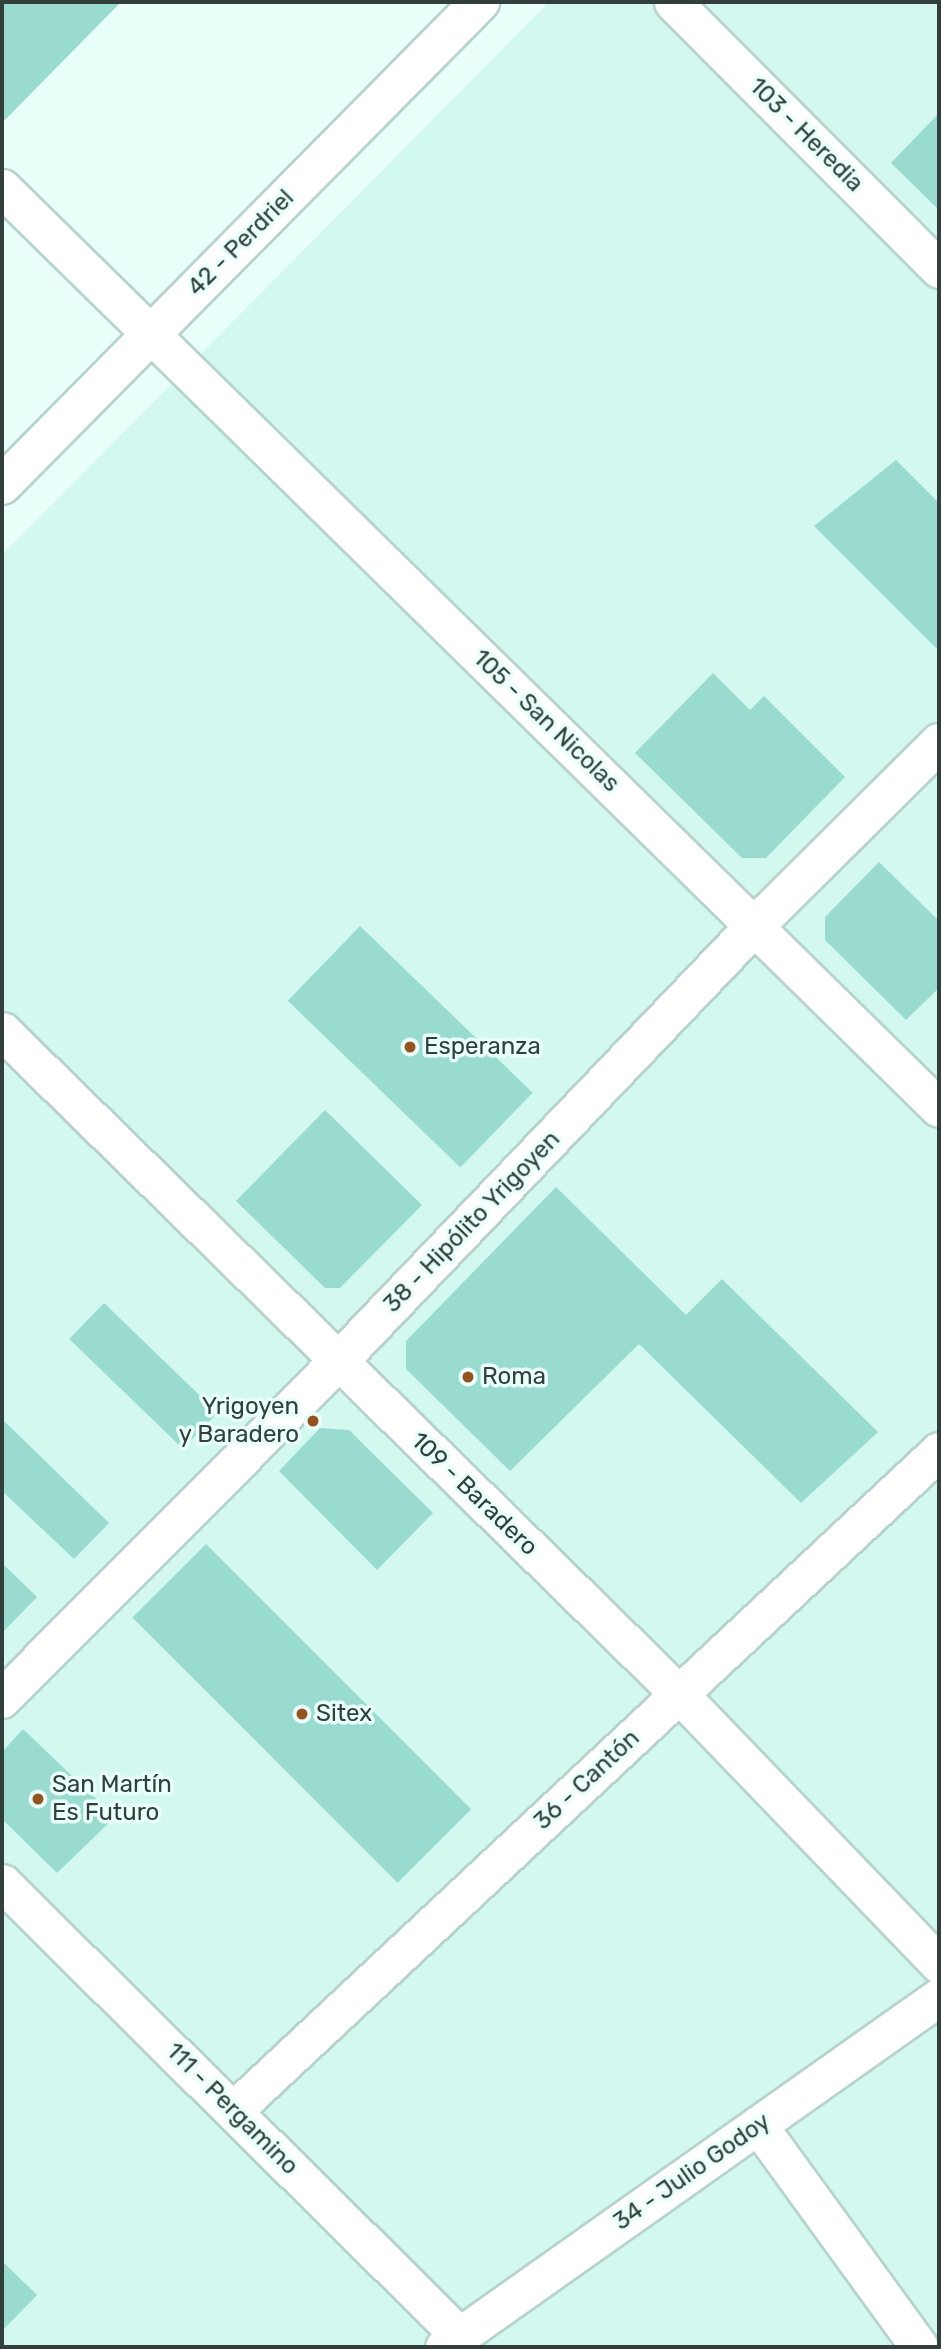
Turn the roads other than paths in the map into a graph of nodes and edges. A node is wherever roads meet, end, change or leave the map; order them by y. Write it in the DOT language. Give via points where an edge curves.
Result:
graph roads {
  1 [pos="480,2"];
  2 [pos="673,2"];
  3 [pos="2,188"];
  4 [pos="939,269"];
  5 [pos="151,334"];
  6 [pos="2,485"];
  7 [pos="939,743"];
  8 [pos="755,926"];
  9 [pos="2,1031"];
  10 [pos="939,1108"];
  11 [pos="338,1362"];
  12 [pos="939,1451"];
  13 [pos="679,1694"];
  14 [pos="2,1699"];
  15 [pos="2,1883"];
  16 [pos="939,1964"];
  17 [pos="939,1997"];
  18 [pos="234,2110"];
  19 [pos="758,2125"];
  20 [pos="452,2342"];
  21 [pos="919,2347"];
  1 -- 5 [label="street, 42 - Perdriel"];
  2 -- 4 [label="street, 103 - Heredia"];
  3 -- 5 [label="street, 105 - San Nicolas"];
  5 -- 6 [label="street, 42 - Perdriel"];
  5 -- 8 [label="street, 105 - San Nicolas"];
  7 -- 8 [label="street, 38 - Hipólito Yrigoyen"];
  8 -- 10 [label="street, 105 - San Nicolas"];
  8 -- 11 [label="street, 38 - Hipólito Yrigoyen"];
  9 -- 11 [label="street, 109 - Baradero"];
  11 -- 13 [label="street, 109 - Baradero"];
  11 -- 14 [label="street, 38 - Hipólito Yrigoyen"];
  12 -- 13 [label="street, 36 - Cantón"];
  13 -- 16 [label="street, 109 - Baradero"];
  13 -- 18 [label="street, 36 - Cantón"];
  15 -- 18 [label="street, 111 - Pergamino"];
  17 -- 19 [label="street, 34 - Julio Godoy"];
  18 -- 20 [label="street, 111 - Pergamino"];
  19 -- 20 [label="street, 34 - Julio Godoy"];
  19 -- 21 [label="street"];
}
